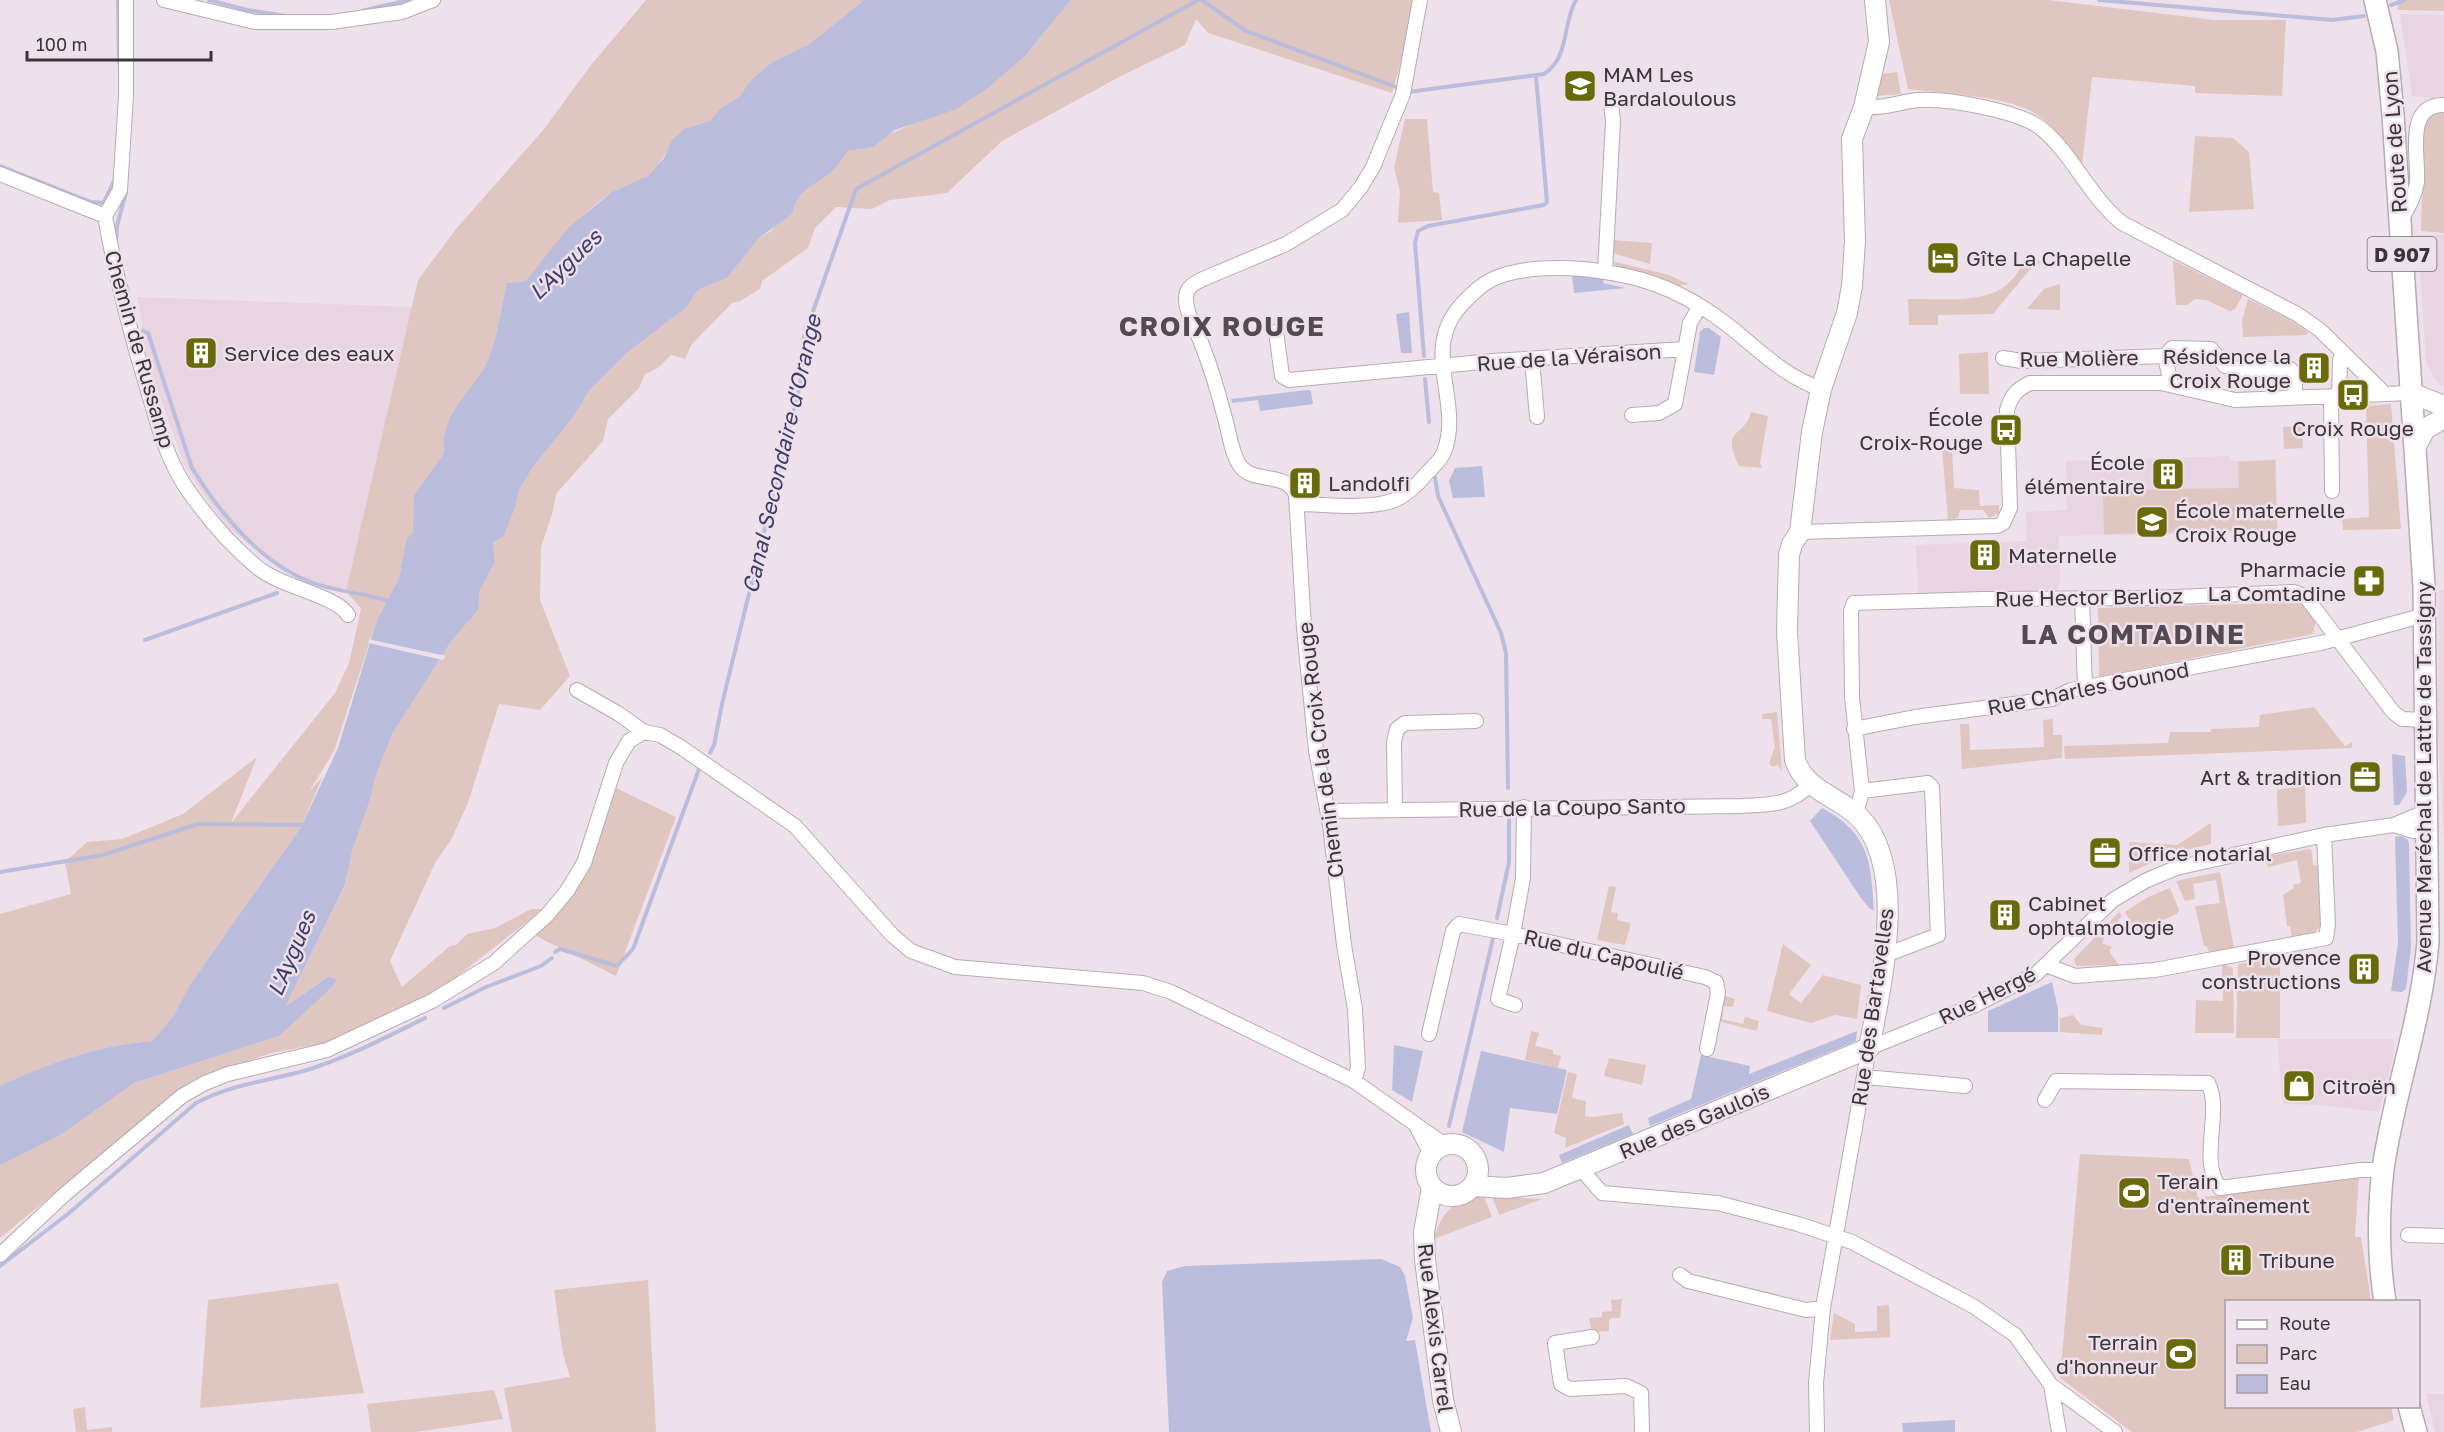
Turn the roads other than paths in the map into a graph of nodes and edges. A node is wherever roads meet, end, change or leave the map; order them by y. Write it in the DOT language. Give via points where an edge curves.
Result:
graph roads {
  1 [pos="126,0"];
  2 [pos="164,0"];
  3 [pos="433,0"];
  4 [pos="1420,0"];
  5 [pos="1875,0"];
  6 [pos="2375,0"];
  7 [pos="1611,103"];
  8 [pos="2444,105"];
  9 [pos="1864,107"];
  10 [pos="0,174"];
  11 [pos="105,216"];
  12 [pos="2400,222"];
  13 [pos="1605,272"];
  14 [pos="1700,306"];
  15 [pos="1276,332"];
  16 [pos="1685,349"];
  17 [pos="2343,352"];
  18 [pos="2165,356"];
  19 [pos="1532,358"];
  20 [pos="2003,358"];
  21 [pos="1443,367"];
  22 [pos="2171,385"];
  23 [pos="1821,389"];
  24 [pos="2384,393"];
  25 [pos="2411,393"];
  26 [pos="2335,396"];
  27 [pos="2295,398"];
  28 [pos="2444,406"];
  29 [pos="1632,415"];
  30 [pos="1537,417"];
  31 [pos="2444,418"];
  32 [pos="2416,446"];
  33 [pos="2332,492"];
  34 [pos="1297,504"];
  35 [pos="1800,532"];
  36 [pos="2082,599"];
  37 [pos="348,615"];
  38 [pos="2425,615"];
  39 [pos="2338,638"];
  40 [pos="2085,687"];
  41 [pos="577,690"];
  42 [pos="2424,720"];
  43 [pos="1476,721"];
  44 [pos="1854,729"];
  45 [pos="644,732"];
  46 [pos="1810,785"];
  47 [pos="1862,791"];
  48 [pos="1524,807"];
  49 [pos="1395,810"];
  50 [pos="1328,811"];
  51 [pos="1856,814"];
  52 [pos="2426,821"];
  53 [pos="2324,835"];
  54 [pos="1513,934"];
  55 [pos="1883,956"];
  56 [pos="2046,965"];
  57 [pos="1515,1005"];
  58 [pos="1429,1034"];
  59 [pos="1869,1048"];
  60 [pos="1707,1049"];
  61 [pos="1865,1077"];
  62 [pos="1354,1081"];
  63 [pos="1965,1086"];
  64 [pos="2045,1101"];
  65 [pos="1438,1150"];
  66 [pos="1581,1169"];
  67 [pos="2383,1170"];
  68 [pos="1475,1177"];
  69 [pos="1440,1192"];
  70 [pos="2408,1235"];
  71 [pos="2444,1236"];
  72 [pos="1837,1237"];
  73 [pos="0,1255"];
  74 [pos="1680,1275"];
  75 [pos="2385,1300"];
  76 [pos="1823,1308"];
  77 [pos="1592,1337"];
  78 [pos="2051,1385"];
  79 [pos="2409,1408"];
  80 [pos="1451,1432"];
  81 [pos="1642,1432"];
  82 [pos="1817,1432"];
  83 [pos="2059,1432"];
  84 [pos="2115,1432"];
  85 [pos="2416,1432"];
  1 -- 11 [label="street" via="126,96 120,190"];
  2 -- 3 [label="street" via="255,22 332,22 402,12"];
  4 -- 34 [label="street" via="1403,94 1373,167 1342,210 1286,244 1203,279 1187,291 1187,309 1210,364 1241,467 1289,485"];
  5 -- 9 [label="street, Rue des Bartavelles" via="1879,42"];
  6 -- 12 [label="main road, Route de Lyon / D 907" via="2391,84"];
  7 -- 13 [label="street"];
  8 -- 12 [label="street" via="2429,108 2416,125 2414,198"];
  9 -- 17 [label="street" via="1920,100 2024,117 2042,130 2103,207 2122,223 2297,314"];
  9 -- 23 [label="street, Rue des Bartavelles" via="1852,139 1855,241 1850,295"];
  10 -- 11 [label="street"];
  11 -- 37 [label="street, Chemin de Russamp" via="118,287 148,392 164,442 184,485 256,567 273,580 339,603"];
  12 -- 25 [label="main road, Route de Lyon / D 907"];
  13 -- 14 [label="street" via="1671,288"];
  13 -- 21 [label="street" via="1548,268 1505,275 1482,285 1447,322"];
  14 -- 16 [label="street, Rue de la Véraison" via="1690,323"];
  14 -- 23 [label="street" via="1791,377"];
  15 -- 21 [label="street, Rue de la Véraison" via="1282,376 1289,380"];
  16 -- 19 [label="street, Rue de la Véraison"];
  16 -- 29 [label="street" via="1675,404 1659,413"];
  17 -- 24 [label="street"];
  17 -- 26 [label="street"];
  18 -- 20 [label="street, Rue Molière" via="2022,361"];
  18 -- 22 [label="street"];
  18 -- 27 [label="street, Rue Molière" via="2172,348 2211,349 2225,366 2290,369 2295,374"];
  19 -- 21 [label="street, Rue de la Véraison"];
  19 -- 30 [label="street"];
  21 -- 34 [label="street" via="1448,439 1443,454 1423,479 1406,494 1381,504"];
  22 -- 27 [label="street" via="2235,400"];
  22 -- 35 [label="street" via="2030,383 2019,388 2011,397 2007,418 2010,508 2003,523 1997,526"];
  23 -- 35 [label="street, Rue des Bartavelles"];
  24 -- 25 [label="street"];
  24 -- 26 [label="street"];
  25 -- 28 [label="street"];
  25 -- 32 [label="main road, Avenue Maréchal de Lattre de Tassigny / D 907"];
  26 -- 27 [label="street"];
  26 -- 33 [label="street"];
  31 -- 32 [label="street" via="2425,429"];
  32 -- 38 [label="main road, Avenue Maréchal de Lattre de Tassigny / D 907"];
  34 -- 50 [label="street, Chemin de la Croix Rouge" via="1307,667 1316,751"];
  35 -- 46 [label="street, Rue des Bartavelles" via="1789,555 1789,683 1795,760"];
  36 -- 39 [label="street, Rue Hector Berlioz" via="2294,592 2306,597"];
  36 -- 40 [label="street"];
  36 -- 44 [label="street, Rue Hector Berlioz" via="1854,603"];
  38 -- 39 [label="street, Rue Charles Gounod"];
  38 -- 42 [label="main road, Avenue Maréchal de Lattre de Tassigny / D 907"];
  39 -- 40 [label="street, Rue Charles Gounod"];
  39 -- 42 [label="street, Rue Hector Berlioz" via="2393,712 2402,719"];
  40 -- 44 [label="street, Rue Charles Gounod" via="2052,699"];
  41 -- 45 [label="street"];
  42 -- 52 [label="main road, Avenue Maréchal de Lattre de Tassigny / D 907"];
  43 -- 49 [label="street" via="1405,723 1397,729"];
  44 -- 47 [label="street"];
  45 -- 62 [label="street" via="660,735 679,746 795,826 892,936 911,951 955,967 1143,983 1171,992"];
  45 -- 73 [label="street" via="629,741 616,763 584,863 567,891 547,915 494,963 432,1001 327,1050 228,1074 182,1096 65,1194"];
  46 -- 48 [label="street, Rue de la Coupo Santo" via="1792,800 1780,804"];
  46 -- 51 [label="street, Rue des Bartavelles"];
  47 -- 51 [label="street"];
  47 -- 55 [label="street" via="1928,783 1932,787 1938,935"];
  48 -- 49 [label="street, Rue de la Coupo Santo"];
  48 -- 54 [label="street, Rue du Capoulié" via="1523,878"];
  49 -- 50 [label="street, Rue de la Coupo Santo"];
  50 -- 62 [label="street, Chemin de la Croix Rouge" via="1355,1009 1358,1068"];
  51 -- 55 [label="street, Rue des Bartavelles" via="1872,835 1884,866 1887,921"];
  52 -- 53 [label="street, Rue Hergé" via="2413,831 2394,825"];
  52 -- 67 [label="main road, Avenue Maréchal de Lattre de Tassigny / D 907" via="2426,966"];
  53 -- 56 [label="street, Rue Hergé" via="2224,855 2145,881 2113,900"];
  53 -- 56 [label="street" via="2326,938 2155,970 2075,976"];
  54 -- 57 [label="street" via="1498,999"];
  54 -- 58 [label="street" via="1468,924 1455,927"];
  54 -- 60 [label="street, Rue du Capoulié" via="1716,982 1718,993"];
  55 -- 59 [label="street, Rue des Bartavelles"];
  56 -- 59 [label="street, Rue Hergé" via="2009,989"];
  59 -- 61 [label="street, Rue des Bartavelles"];
  59 -- 66 [label="street, Rue des Gaulois"];
  61 -- 63 [label="street"];
  61 -- 72 [label="street, Rue des Bartavelles"];
  62 -- 65 [label="street" via="1414,1121"];
  64 -- 67 [label="street" via="2056,1081 2208,1083 2213,1092 2214,1181 2220,1188"];
  65 -- 68 [label="street" via="1463,1147 1476,1160"];
  65 -- 69 [label="street" via="1426,1171"];
  66 -- 68 [label="street, Rue des Gaulois" via="1544,1183 1517,1187"];
  66 -- 72 [label="street" via="1602,1193 1718,1203"];
  67 -- 75 [label="main road, Avenue Maréchal de Lattre de Tassigny / D 907" via="2380,1248"];
  68 -- 69 [label="street" via="1466,1192"];
  69 -- 80 [label="street, Rue Alexis Carrel" via="1426,1223 1424,1244 1443,1400"];
  70 -- 71 [label="street"];
  72 -- 76 [label="street, Rue des Bartavelles"];
  72 -- 78 [label="street" via="1973,1306 2015,1335"];
  74 -- 76 [label="street" via="1688,1281 1806,1310"];
  76 -- 82 [label="street, Rue des Bartavelles" via="1816,1383"];
  77 -- 81 [label="street" via="1556,1344 1561,1384 1570,1389 1626,1386 1641,1393"];
  78 -- 83 [label="street"];
  78 -- 84 [label="street"];
  79 -- 85 [label="main road"];
}
